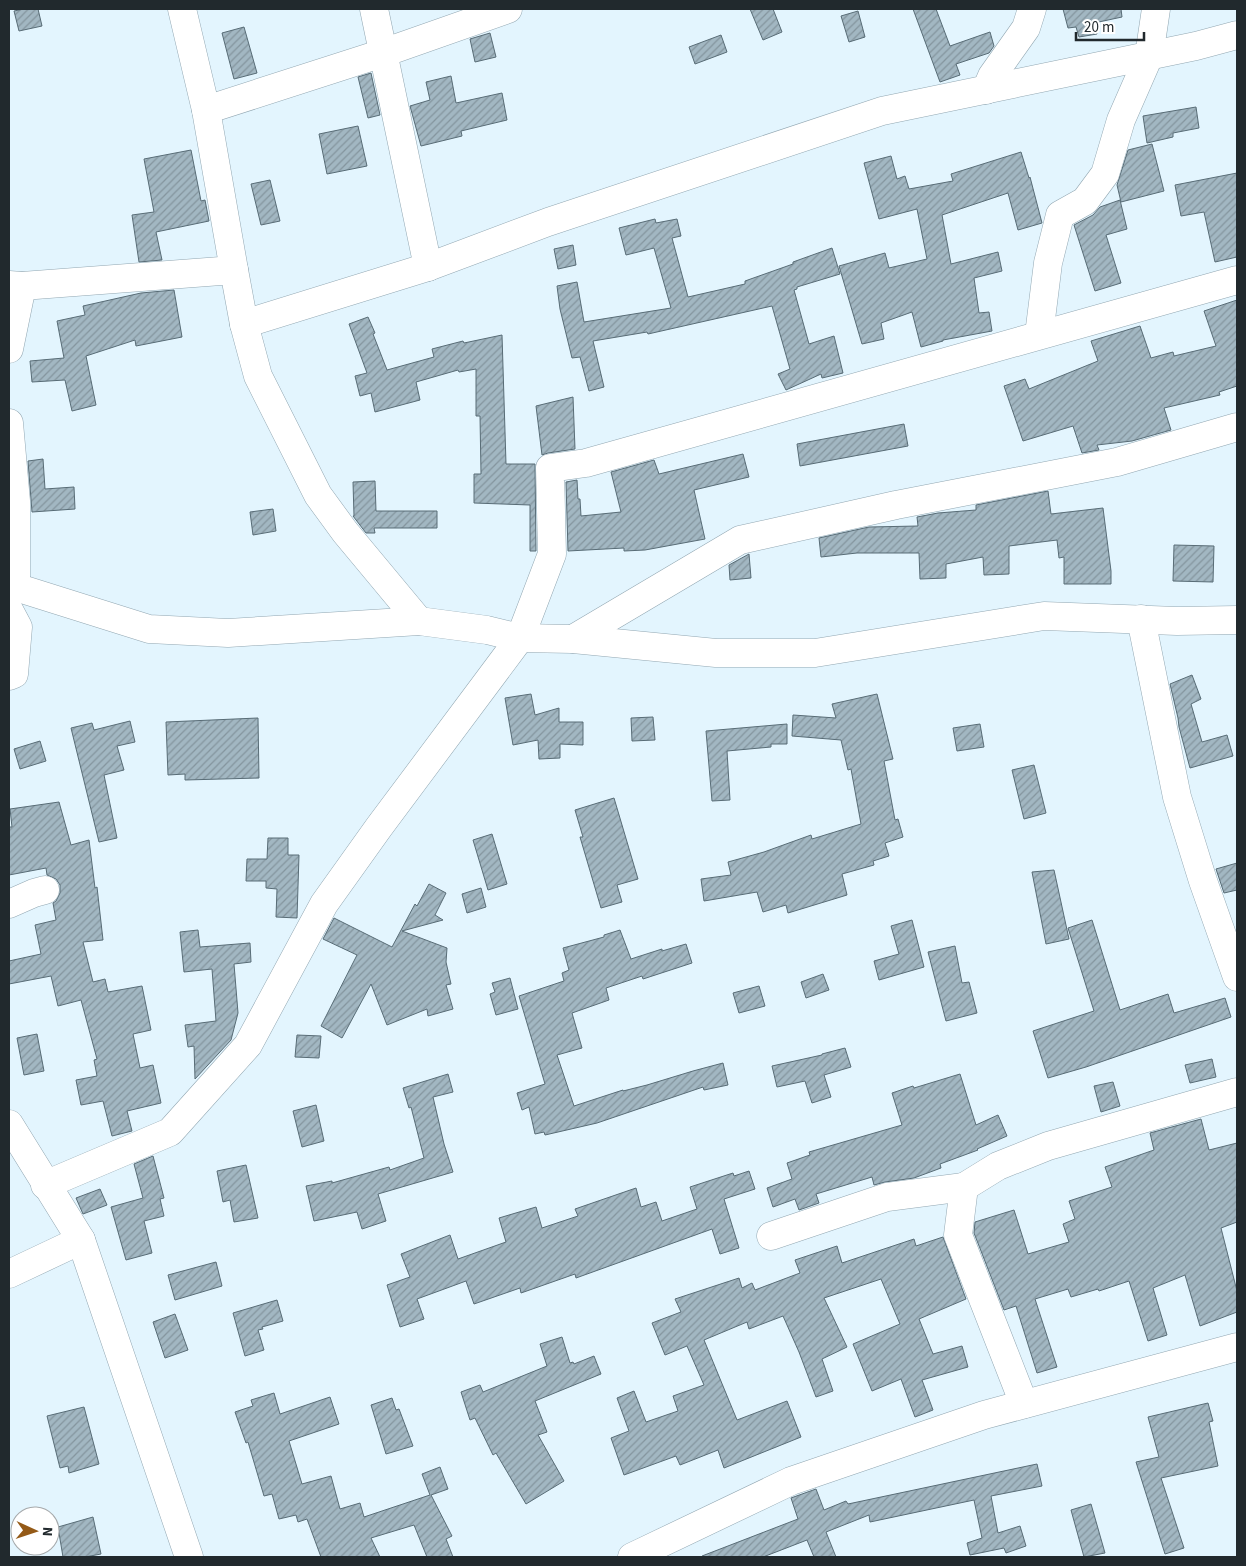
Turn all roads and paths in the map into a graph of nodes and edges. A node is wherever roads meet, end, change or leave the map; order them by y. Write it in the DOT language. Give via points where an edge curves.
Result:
graph roads {
  1 [pos="182,9"];
  2 [pos="374,9"];
  3 [pos="508,9"];
  4 [pos="1032,9"];
  5 [pos="1156,9"];
  6 [pos="1237,35"];
  7 [pos="384,53"];
  8 [pos="1149,56"];
  9 [pos="986,90"];
  10 [pos="206,110"];
  11 [pos="428,267"];
  12 [pos="234,270"];
  13 [pos="1237,280"];
  14 [pos="16,286"];
  15 [pos="244,324"];
  16 [pos="1039,335"];
  17 [pos="9,349"];
  18 [pos="9,423"];
  19 [pos="1237,427"];
  20 [pos="11,594"];
  21 [pos="1140,620"];
  22 [pos="1237,620"];
  23 [pos="419,621"];
  24 [pos="520,638"];
  25 [pos="573,639"];
  26 [pos="9,676"];
  27 [pos="45,890"];
  28 [pos="9,904"];
  29 [pos="1237,977"];
  30 [pos="1237,1092"];
  31 [pos="9,1124"];
  32 [pos="45,1185"];
  33 [pos="964,1188"];
  34 [pos="771,1236"];
  35 [pos="81,1240"];
  36 [pos="9,1274"];
  37 [pos="1237,1346"];
  38 [pos="1024,1404"];
  39 [pos="189,1557"];
  40 [pos="632,1557"];
  1 -- 10 [label="street"];
  2 -- 7 [label="street"];
  3 -- 7 [label="street"];
  4 -- 9 [label="street" via="1026,28 992,76"];
  5 -- 8 [label="street"];
  6 -- 8 [label="street"];
  7 -- 10 [label="street"];
  7 -- 11 [label="street"];
  8 -- 9 [label="street"];
  8 -- 16 [label="street" via="1121,120 1105,174 1085,201 1060,215 1048,263"];
  9 -- 11 [label="street" via="882,111 548,222"];
  10 -- 12 [label="street"];
  11 -- 15 [label="street"];
  12 -- 14 [label="street"];
  12 -- 15 [label="street"];
  13 -- 16 [label="street"];
  14 -- 17 [label="street"];
  15 -- 23 [label="street" via="258,376 318,495"];
  16 -- 24 [label="street" via="586,463 550,468 552,554"];
  18 -- 20 [label="street" via="16,501"];
  19 -- 25 [label="street" via="1117,462 896,505 740,540"];
  20 -- 23 [label="street" via="149,629 228,633"];
  20 -- 26 [label="street" via="18,627 14,674"];
  21 -- 22 [label="street"];
  21 -- 25 [label="street" via="1044,616 816,653 716,652"];
  21 -- 29 [label="street" via="1177,797"];
  23 -- 24 [label="street"];
  24 -- 25 [label="street"];
  24 -- 32 [label="street" via="324,904 248,1045 170,1132"];
  27 -- 28 [label="street"];
  30 -- 33 [label="street" via="1048,1146 998,1166"];
  31 -- 32 [label="street"];
  32 -- 35 [label="street"];
  33 -- 34 [label="street" via="887,1197"];
  33 -- 38 [label="street" via="958,1235"];
  35 -- 36 [label="street"];
  35 -- 39 [label="street"];
  37 -- 38 [label="street"];
  38 -- 40 [label="street" via="791,1481"];
}
